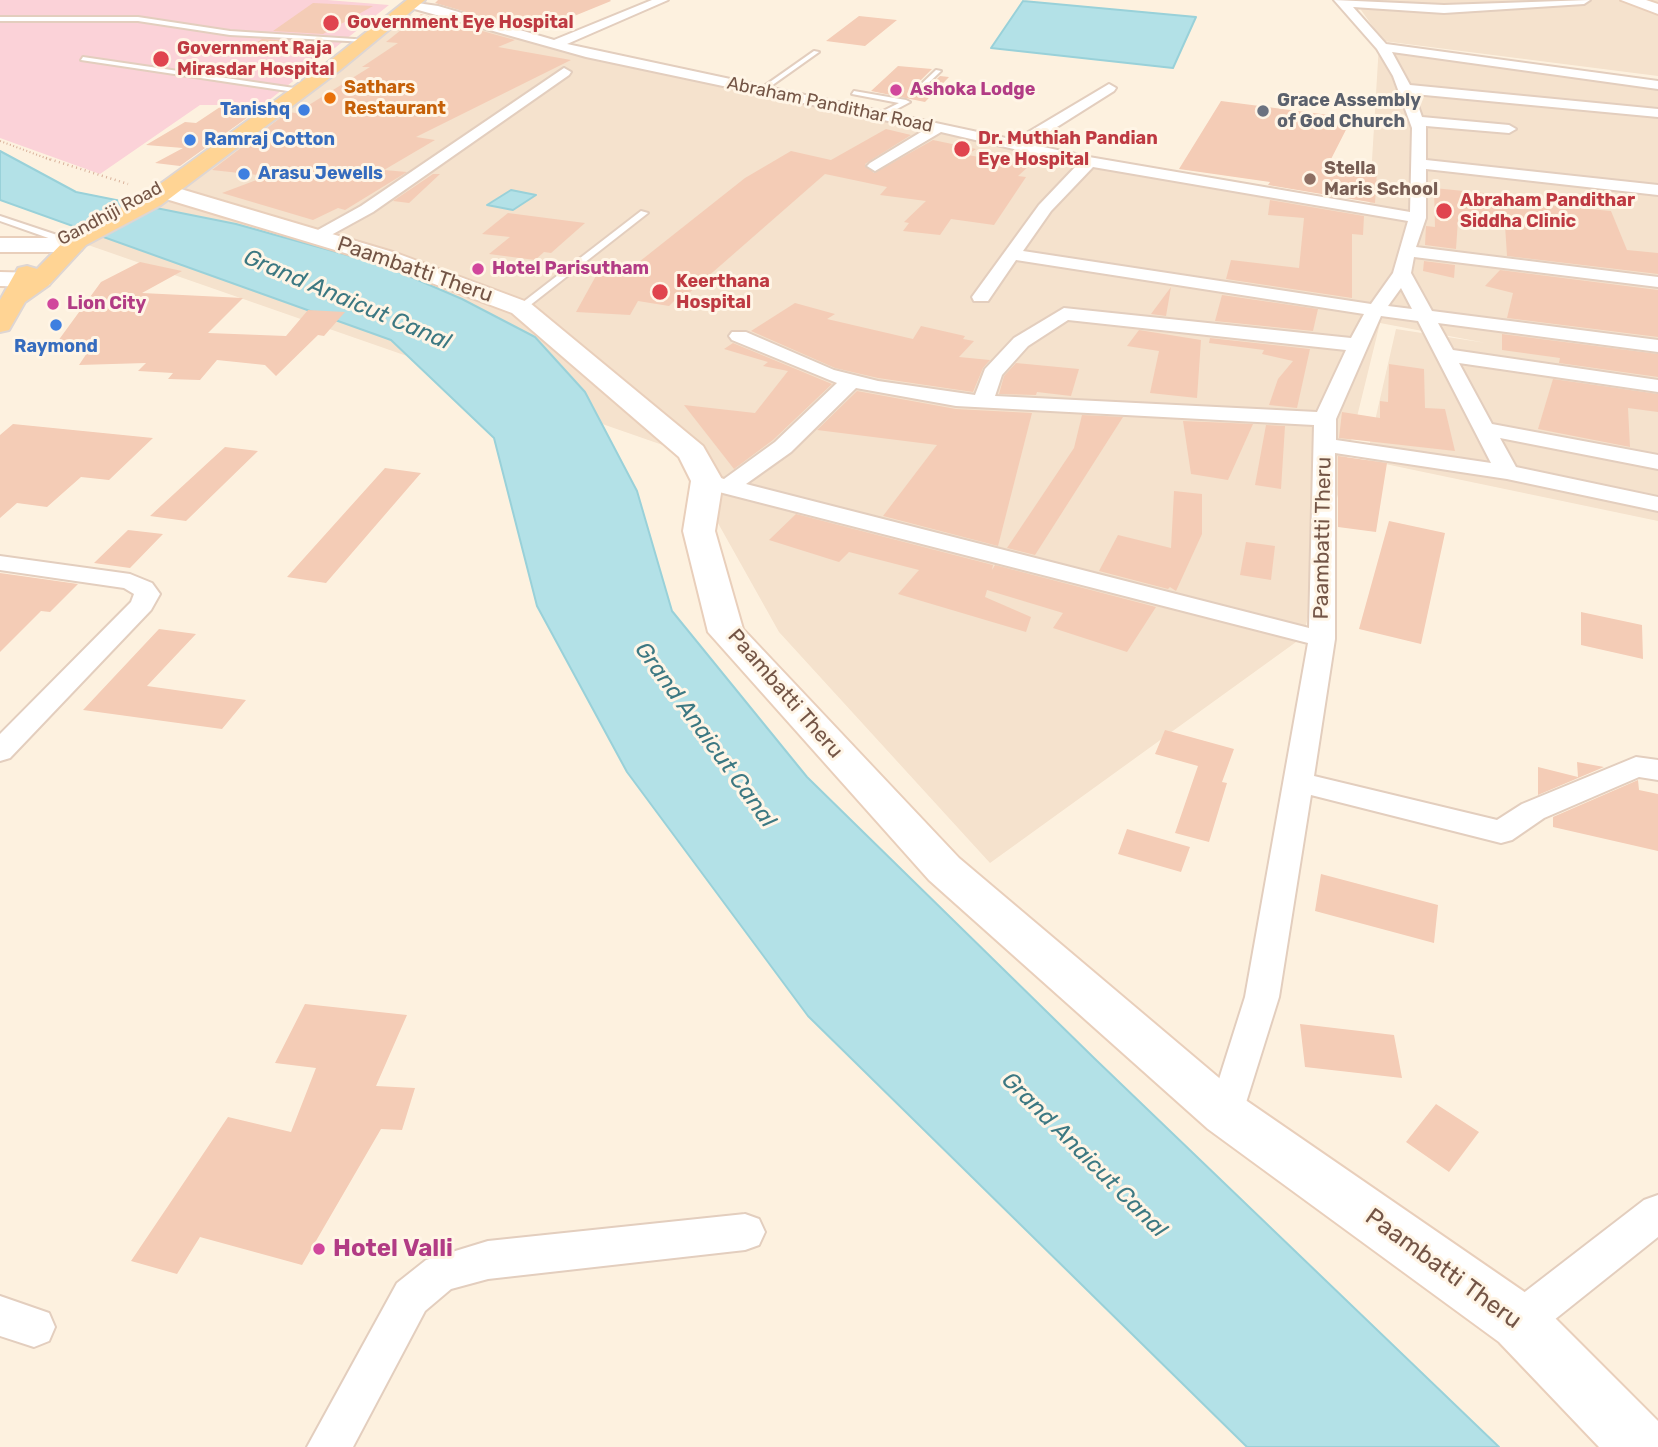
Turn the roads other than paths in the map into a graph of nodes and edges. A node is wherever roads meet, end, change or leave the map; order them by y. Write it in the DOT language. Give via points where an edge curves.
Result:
graph roads {
  1 [pos="662,0"];
  2 [pos="1584,0"];
  3 [pos="1629,0"];
  4 [pos="414,3"];
  5 [pos="1346,7"];
  6 [pos="1658,9"];
  7 [pos="0,19"];
  8 [pos="1381,20"];
  9 [pos="367,40"];
  10 [pos="555,44"];
  11 [pos="1382,47"];
  12 [pos="816,52"];
  13 [pos="83,59"];
  14 [pos="938,71"];
  15 [pos="564,72"];
  16 [pos="1658,85"];
  17 [pos="1109,88"];
  18 [pos="1404,89"];
  19 [pos="762,90"];
  20 [pos="301,91"];
  21 [pos="854,93"];
  22 [pos="906,102"];
  23 [pos="1658,113"];
  24 [pos="882,115"];
  25 [pos="1416,121"];
  26 [pos="938,128"];
  27 [pos="1509,129"];
  28 [pos="1016,146"];
  29 [pos="1089,162"];
  30 [pos="1421,164"];
  31 [pos="875,166"];
  32 [pos="1658,190"];
  33 [pos="160,191"];
  34 [pos="644,213"];
  35 [pos="0,218"];
  36 [pos="1418,218"];
  37 [pos="316,236"];
  38 [pos="65,241"];
  39 [pos="0,245"];
  40 [pos="1011,254"];
  41 [pos="1404,262"];
  42 [pos="1658,282"];
  43 [pos="19,284"];
  44 [pos="981,297"];
  45 [pos="521,308"];
  46 [pos="1377,310"];
  47 [pos="1427,316"];
  48 [pos="0,324"];
  49 [pos="739,336"];
  50 [pos="1358,345"];
  51 [pos="1658,346"];
  52 [pos="1445,355"];
  53 [pos="852,380"];
  54 [pos="1658,386"];
  55 [pos="984,401"];
  56 [pos="1325,419"];
  57 [pos="1485,429"];
  58 [pos="1325,445"];
  59 [pos="1658,462"];
  60 [pos="1507,472"];
  61 [pos="717,484"];
  62 [pos="1658,504"];
  63 [pos="0,563"];
  64 [pos="1322,639"];
  65 [pos="0,751"];
  66 [pos="1658,770"];
  67 [pos="1298,782"];
  68 [pos="1226,1114"];
  69 [pos="1658,1213"];
  70 [pos="745,1232"];
  71 [pos="1519,1322"];
  72 [pos="329,1447"];
  73 [pos="1641,1447"];
  1 -- 10 [label="street"];
  2 -- 5 [label="street" via="1457,9"];
  3 -- 6 [label="street"];
  4 -- 9 [label="main road, Gandhiji Road"];
  4 -- 10 [label="street, Abraham Pandithar Road"];
  5 -- 8 [label="street"];
  5 -- 11 [label="street, Paambatti Theru"];
  7 -- 9 [label="lane" via="138,19 230,33"];
  9 -- 20 [label="main road, Gandhiji Road"];
  10 -- 19 [label="street, Abraham Pandithar Road"];
  11 -- 16 [label="street"];
  11 -- 18 [label="street, Paambatti Theru"];
  12 -- 19 [label="lane"];
  13 -- 20 [label="lane"];
  14 -- 22 [label="lane"];
  15 -- 37 [label="street" via="367,209"];
  17 -- 28 [label="street"];
  18 -- 23 [label="street"];
  18 -- 25 [label="street, Paambatti Theru"];
  19 -- 24 [label="street, Abraham Pandithar Road"];
  20 -- 33 [label="main road, Gandhiji Road"];
  21 -- 22 [label="lane"];
  22 -- 24 [label="lane"];
  24 -- 26 [label="street, Abraham Pandithar Road"];
  25 -- 27 [label="street"];
  25 -- 30 [label="street, Paambatti Theru"];
  26 -- 28 [label="street, Abraham Pandithar Road"];
  26 -- 31 [label="street"];
  28 -- 29 [label="street, Abraham Pandithar Road"];
  29 -- 36 [label="street, Abraham Pandithar Road"];
  29 -- 40 [label="street" via="1045,208"];
  30 -- 32 [label="street"];
  30 -- 36 [label="street, Paambatti Theru"];
  33 -- 37 [label="street, Paambatti Theru"];
  33 -- 38 [label="main road, Gandhiji Road"];
  34 -- 45 [label="lane"];
  35 -- 38 [label="lane"];
  36 -- 41 [label="street, Paambatti Theru"];
  37 -- 45 [label="street, Paambatti Theru"];
  38 -- 39 [label="street"];
  38 -- 43 [label="main road, Gandhiji Road"];
  40 -- 44 [label="street"];
  40 -- 46 [label="street"];
  41 -- 42 [label="street"];
  41 -- 46 [label="street, Paambatti Theru"];
  41 -- 47 [label="street"];
  43 -- 48 [label="main road, Gandhiji Road"];
  45 -- 61 [label="street, Paambatti Theru" via="692,452"];
  46 -- 47 [label="street"];
  46 -- 50 [label="street, Paambatti Theru"];
  47 -- 51 [label="street"];
  47 -- 52 [label="street"];
  49 -- 53 [label="street"];
  50 -- 55 [label="street" via="1064,314 1021,342 992,373"];
  50 -- 56 [label="street, Paambatti Theru"];
  52 -- 54 [label="street"];
  52 -- 57 [label="street"];
  53 -- 55 [label="street"];
  53 -- 61 [label="street" via="783,446"];
  55 -- 56 [label="street"];
  56 -- 58 [label="street, Paambatti Theru"];
  57 -- 59 [label="street"];
  57 -- 60 [label="street"];
  58 -- 60 [label="street"];
  58 -- 64 [label="street, Paambatti Theru"];
  60 -- 62 [label="street"];
  61 -- 64 [label="street"];
  61 -- 68 [label="street, Paambatti Theru" via="699,531 726,632 739,649 944,869"];
  63 -- 65 [label="street" via="130,581 147,594 142,605"];
  64 -- 67 [label="street, Paambatti Theru"];
  66 -- 67 [label="street" via="1636,767 1533,811 1501,832"];
  67 -- 68 [label="street, Paambatti Theru" via="1262,997"];
  68 -- 71 [label="street, Paambatti Theru"];
  69 -- 71 [label="street"];
  70 -- 72 [label="street" via="488,1259 440,1273 411,1297"];
  71 -- 73 [label="street, Paambatti Theru"];
}
